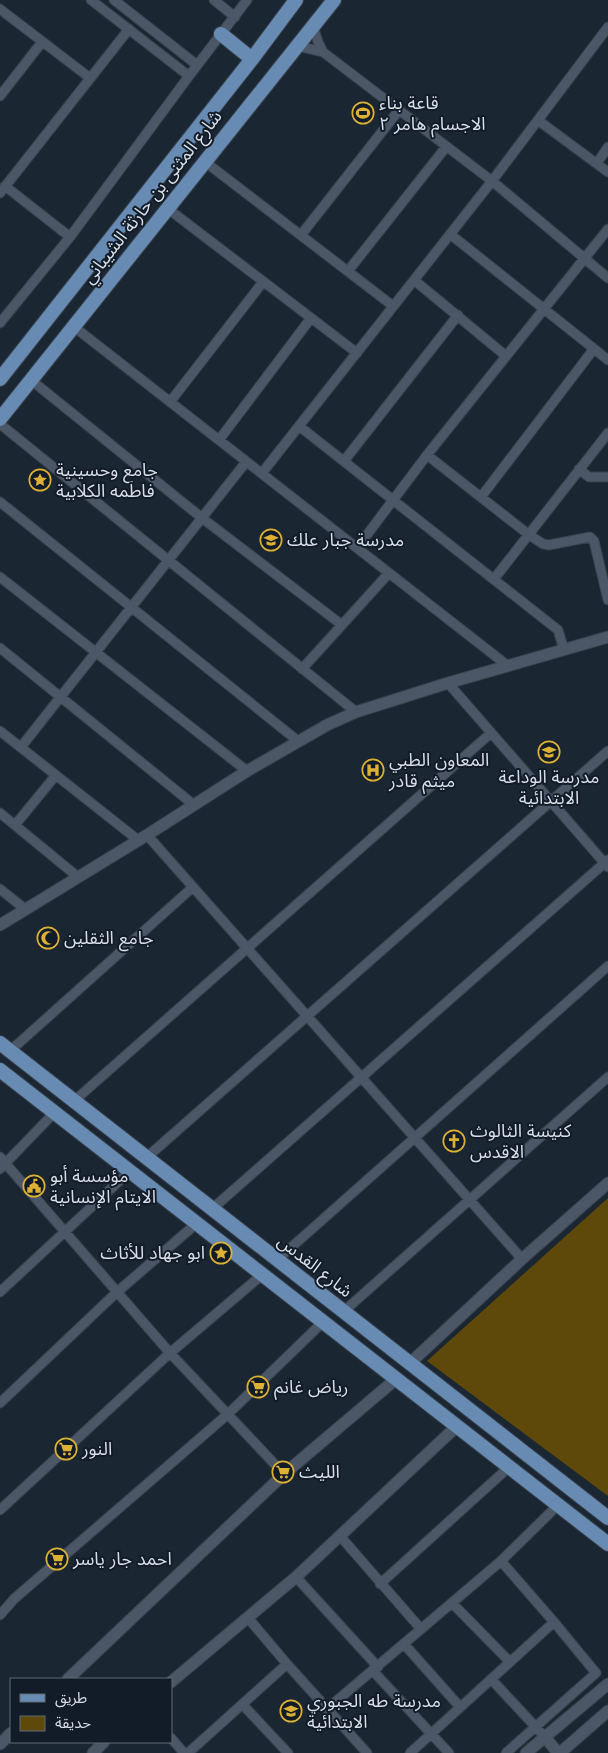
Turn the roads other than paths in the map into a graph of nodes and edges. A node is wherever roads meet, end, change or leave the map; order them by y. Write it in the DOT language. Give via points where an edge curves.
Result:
graph roads {
  1 [pos="91,0"];
  2 [pos="114,0"];
  3 [pos="214,0"];
  4 [pos="247,0"];
  5 [pos="296,0"];
  6 [pos="334,0"];
  7 [pos="0,9"];
  8 [pos="235,17"];
  9 [pos="312,26"];
  10 [pos="608,27"];
  11 [pos="129,29"];
  12 [pos="221,34"];
  13 [pos="42,42"];
  14 [pos="297,46"];
  15 [pos="323,52"];
  16 [pos="252,59"];
  17 [pos="197,65"];
  18 [pos="189,76"];
  19 [pos="90,78"];
  20 [pos="0,96"];
  21 [pos="399,110"];
  22 [pos="538,121"];
  23 [pos="446,147"];
  24 [pos="608,147"];
  25 [pos="204,161"];
  26 [pos="597,163"];
  27 [pos="608,172"];
  28 [pos="492,182"];
  29 [pos="3,189"];
  30 [pos="167,208"];
  31 [pos="608,229"];
  32 [pos="450,234"];
  33 [pos="300,235"];
  34 [pos="70,236"];
  35 [pos="584,259"];
  36 [pos="348,271"];
  37 [pos="608,278"];
  38 [pos="414,280"];
  39 [pos="263,282"];
  40 [pos="393,306"];
  41 [pos="543,310"];
  42 [pos="458,315"];
  43 [pos="311,318"];
  44 [pos="0,323"];
  45 [pos="73,326"];
  46 [pos="593,350"];
  47 [pos="357,353"];
  48 [pos="506,356"];
  49 [pos="608,360"];
  50 [pos="0,378"];
  51 [pos="31,380"];
  52 [pos="170,402"];
  53 [pos="1,416"];
  54 [pos="299,426"];
  55 [pos="608,433"];
  56 [pos="219,440"];
  57 [pos="427,454"];
  58 [pos="344,461"];
  59 [pos="246,462"];
  60 [pos="579,469"];
  61 [pos="262,474"];
  62 [pos="608,477"];
  63 [pos="482,498"];
  64 [pos="392,500"];
  65 [pos="0,502"];
  66 [pos="202,518"];
  67 [pos="528,534"];
  68 [pos="357,548"];
  69 [pos="168,560"];
  70 [pos="389,573"];
  71 [pos="0,577"];
  72 [pos="494,579"];
  73 [pos="608,600"];
  74 [pos="131,608"];
  75 [pos="342,625"];
  76 [pos="608,637"];
  77 [pos="0,648"];
  78 [pos="564,650"];
  79 [pos="96,653"];
  80 [pos="508,666"];
  81 [pos="302,669"];
  82 [pos="448,683"];
  83 [pos="61,697"];
  84 [pos="356,712"];
  85 [pos="0,731"];
  86 [pos="492,732"];
  87 [pos="298,741"];
  88 [pos="21,747"];
  89 [pos="608,751"];
  90 [pos="247,771"];
  91 [pos="56,775"];
  92 [pos="551,801"];
  93 [pos="194,805"];
  94 [pos="0,813"];
  95 [pos="15,825"];
  96 [pos="143,838"];
  97 [pos="607,864"];
  98 [pos="78,877"];
  99 [pos="193,887"];
  100 [pos="0,889"];
  101 [pos="25,909"];
  102 [pos="0,925"];
  103 [pos="247,948"];
  104 [pos="608,966"];
  105 [pos="307,1016"];
  106 [pos="5,1047"];
  107 [pos="0,1070"];
  108 [pos="608,1077"];
  109 [pos="362,1078"];
  110 [pos="74,1101"];
  111 [pos="55,1112"];
  112 [pos="107,1128"];
  113 [pos="414,1137"];
  114 [pos="94,1143"];
  115 [pos="146,1158"];
  116 [pos="2,1163"];
  117 [pos="129,1172"];
  118 [pos="608,1183"];
  119 [pos="470,1200"];
  120 [pos="212,1209"];
  121 [pos="197,1223"];
  122 [pos="65,1232"];
  123 [pos="522,1259"];
  124 [pos="276,1260"];
  125 [pos="262,1274"];
  126 [pos="303,1281"];
  127 [pos="282,1290"];
  128 [pos="0,1292"];
  129 [pos="116,1293"];
  130 [pos="298,1303"];
  131 [pos="343,1312"];
  132 [pos="323,1322"];
  133 [pos="170,1353"];
  134 [pos="409,1364"];
  135 [pos="396,1379"];
  136 [pos="2,1398"];
  137 [pos="228,1414"];
  138 [pos="457,1426"];
  139 [pos="509,1467"];
  140 [pos="284,1474"];
  141 [pos="558,1505"];
  142 [pos="0,1510"];
  143 [pos="608,1518"];
  144 [pos="340,1536"];
  145 [pos="608,1544"];
  146 [pos="501,1561"];
  147 [pos="296,1577"];
  148 [pos="380,1584"];
  149 [pos="452,1603"];
  150 [pos="0,1615"];
  151 [pos="248,1618"];
  152 [pos="554,1622"];
  153 [pos="420,1629"];
  154 [pos="404,1644"];
  155 [pos="510,1662"];
  156 [pos="287,1664"];
  157 [pos="375,1669"];
  158 [pos="69,1678"];
  159 [pos="491,1679"];
  160 [pos="172,1681"];
  161 [pos="608,1684"];
  162 [pos="243,1705"];
  163 [pos="460,1707"];
  164 [pos="327,1709"];
  165 [pos="608,1711"];
  166 [pos="535,1726"];
  167 [pos="10,1734"];
  168 [pos="431,1734"];
  169 [pos="545,1736"];
  170 [pos="172,1739"];
  171 [pos="0,1744"];
  172 [pos="184,1753"];
  173 [pos="188,1753"];
  174 [pos="288,1753"];
  175 [pos="367,1753"];
  176 [pos="410,1753"];
  177 [pos="449,1753"];
  178 [pos="506,1753"];
  179 [pos="526,1753"];
  180 [pos="559,1753"];
  1 -- 11 [label="street"];
  2 -- 17 [label="street"];
  3 -- 8 [label="street"];
  4 -- 8 [label="street"];
  5 -- 16 [label="main road, شارع المثنى بن حارثة الشيباني"];
  6 -- 9 [label="main road, شارع المثنى بن حارثة الشيباني"];
  7 -- 13 [label="street"];
  8 -- 12 [label="street"];
  9 -- 14 [label="main road, شارع المثنى بن حارثة الشيباني"];
  9 -- 15 [label="street"];
  10 -- 22 [label="street"];
  11 -- 18 [label="street"];
  11 -- 19 [label="street"];
  12 -- 16 [label="main road"];
  12 -- 17 [label="street"];
  13 -- 19 [label="street"];
  13 -- 20 [label="street"];
  14 -- 15 [label="street"];
  14 -- 25 [label="main road, شارع المثنى بن حارثة الشيباني"];
  15 -- 21 [label="street"];
  16 -- 50 [label="main road, شارع المثنى بن حارثة الشيباني"];
  17 -- 18 [label="street"];
  18 -- 34 [label="street"];
  19 -- 29 [label="street"];
  21 -- 23 [label="street"];
  21 -- 33 [label="street"];
  22 -- 26 [label="street"];
  22 -- 28 [label="street"];
  23 -- 28 [label="street"];
  23 -- 36 [label="street"];
  24 -- 26 [label="street"];
  25 -- 30 [label="main road, شارع المثنى بن حارثة الشيباني"];
  25 -- 33 [label="street"];
  26 -- 27 [label="street"];
  28 -- 32 [label="street"];
  28 -- 35 [label="street"];
  29 -- 34 [label="street"];
  30 -- 39 [label="street"];
  30 -- 45 [label="main road, شارع المثنى بن حارثة الشيباني"];
  31 -- 35 [label="street"];
  32 -- 38 [label="street"];
  32 -- 41 [label="street"];
  33 -- 36 [label="street"];
  34 -- 44 [label="street"];
  35 -- 37 [label="street"];
  35 -- 41 [label="street"];
  36 -- 40 [label="street"];
  38 -- 40 [label="street"];
  38 -- 42 [label="street"];
  39 -- 43 [label="street"];
  39 -- 52 [label="street"];
  40 -- 47 [label="street"];
  41 -- 46 [label="street"];
  41 -- 48 [label="street"];
  42 -- 48 [label="street"];
  42 -- 58 [label="street"];
  43 -- 47 [label="street"];
  43 -- 56 [label="street"];
  45 -- 51 [label="main road, شارع المثنى بن حارثة الشيباني"];
  45 -- 52 [label="street"];
  46 -- 49 [label="street"];
  46 -- 63 [label="street"];
  47 -- 54 [label="street"];
  48 -- 57 [label="street"];
  51 -- 53 [label="main road, شارع المثنى بن حارثة الشيباني"];
  51 -- 66 [label="street"];
  52 -- 56 [label="street"];
  53 -- 69 [label="street"];
  54 -- 58 [label="street"];
  54 -- 61 [label="street"];
  55 -- 60 [label="street"];
  56 -- 59 [label="street"];
  57 -- 63 [label="street"];
  57 -- 64 [label="street"];
  58 -- 64 [label="street"];
  59 -- 61 [label="street"];
  59 -- 66 [label="street"];
  60 -- 62 [label="street" via="589,477"];
  60 -- 67 [label="street"];
  61 -- 68 [label="street"];
  63 -- 67 [label="street"];
  64 -- 68 [label="street"];
  64 -- 72 [label="street"];
  65 -- 74 [label="street"];
  66 -- 69 [label="street"];
  66 -- 75 [label="street"];
  67 -- 72 [label="street"];
  67 -- 73 [label="street" via="549,545 590,537"];
  68 -- 70 [label="street"];
  69 -- 74 [label="street"];
  69 -- 81 [label="street"];
  70 -- 75 [label="street"];
  70 -- 80 [label="street"];
  71 -- 79 [label="street"];
  72 -- 78 [label="street" via="558,630"];
  74 -- 79 [label="street"];
  74 -- 87 [label="street"];
  75 -- 81 [label="street"];
  76 -- 78 [label="street"];
  77 -- 83 [label="street"];
  78 -- 80 [label="street"];
  79 -- 83 [label="street"];
  79 -- 90 [label="street"];
  80 -- 82 [label="street"];
  81 -- 84 [label="street"];
  82 -- 84 [label="street"];
  82 -- 86 [label="street"];
  83 -- 88 [label="street"];
  83 -- 93 [label="street"];
  84 -- 87 [label="street"];
  85 -- 88 [label="street"];
  86 -- 92 [label="street"];
  86 -- 103 [label="street"];
  87 -- 90 [label="street"];
  88 -- 91 [label="street"];
  89 -- 92 [label="street"];
  90 -- 93 [label="street"];
  91 -- 95 [label="street"];
  91 -- 96 [label="street"];
  92 -- 97 [label="street"];
  92 -- 105 [label="street"];
  93 -- 96 [label="street"];
  94 -- 95 [label="street"];
  95 -- 98 [label="street"];
  96 -- 98 [label="street"];
  96 -- 99 [label="street"];
  97 -- 109 [label="street"];
  98 -- 101 [label="street"];
  99 -- 103 [label="street"];
  99 -- 106 [label="street"];
  100 -- 101 [label="street"];
  101 -- 102 [label="street"];
  103 -- 105 [label="street"];
  103 -- 110 [label="street"];
  104 -- 113 [label="street"];
  105 -- 109 [label="street"];
  105 -- 115 [label="street"];
  106 -- 110 [label="main road, شارع القدس"];
  107 -- 111 [label="main road"];
  108 -- 119 [label="street"];
  109 -- 113 [label="street"];
  109 -- 120 [label="street"];
  110 -- 112 [label="main road, شارع القدس"];
  111 -- 114 [label="main road"];
  111 -- 116 [label="street"];
  112 -- 114 [label="main road"];
  112 -- 115 [label="main road, شارع القدس"];
  113 -- 119 [label="street"];
  113 -- 124 [label="street"];
  114 -- 117 [label="main road"];
  115 -- 120 [label="main road, شارع القدس"];
  116 -- 122 [label="street"];
  117 -- 121 [label="main road"];
  117 -- 122 [label="street"];
  118 -- 123 [label="street"];
  119 -- 123 [label="street"];
  119 -- 131 [label="street"];
  120 -- 124 [label="main road, شارع القدس"];
  121 -- 125 [label="main road"];
  121 -- 129 [label="street"];
  122 -- 128 [label="street"];
  122 -- 129 [label="street"];
  123 -- 134 [label="street"];
  124 -- 126 [label="main road, شارع القدس"];
  125 -- 127 [label="main road"];
  125 -- 133 [label="street"];
  126 -- 127 [label="main road" via="293,1291"];
  126 -- 130 [label="main road"];
  126 -- 131 [label="main road, شارع القدس"];
  127 -- 130 [label="main road"];
  129 -- 133 [label="street"];
  129 -- 136 [label="street"];
  130 -- 132 [label="main road"];
  131 -- 134 [label="main road, شارع القدس"];
  132 -- 135 [label="main road"];
  132 -- 137 [label="street"];
  133 -- 137 [label="street"];
  133 -- 142 [label="street"];
  134 -- 143 [label="main road, شارع القدس"];
  135 -- 138 [label="main road"];
  135 -- 140 [label="street"];
  137 -- 140 [label="street"];
  137 -- 150 [label="street" via="14,1599"];
  138 -- 139 [label="main road"];
  138 -- 144 [label="street"];
  139 -- 141 [label="main road"];
  139 -- 148 [label="street"];
  140 -- 158 [label="street"];
  141 -- 145 [label="main road"];
  141 -- 146 [label="street"];
  144 -- 147 [label="street"];
  144 -- 148 [label="street"];
  146 -- 149 [label="street"];
  146 -- 152 [label="street"];
  147 -- 151 [label="street"];
  147 -- 157 [label="street"];
  148 -- 153 [label="street"];
  149 -- 153 [label="street"];
  149 -- 155 [label="street"];
  151 -- 156 [label="street"];
  151 -- 160 [label="street"];
  152 -- 155 [label="street"];
  152 -- 166 [label="street" via="596,1673"];
  153 -- 154 [label="street"];
  154 -- 157 [label="street"];
  154 -- 163 [label="street"];
  155 -- 159 [label="street"];
  156 -- 162 [label="street"];
  156 -- 164 [label="street"];
  157 -- 164 [label="street"];
  157 -- 168 [label="street"];
  159 -- 163 [label="street"];
  159 -- 166 [label="street"];
  161 -- 169 [label="street"];
  162 -- 173 [label="street"];
  162 -- 174 [label="street"];
  163 -- 168 [label="street"];
  164 -- 175 [label="street"];
  165 -- 180 [label="street"];
  166 -- 169 [label="street"];
  166 -- 178 [label="street"];
  167 -- 171 [label="street"];
  168 -- 176 [label="street"];
  168 -- 177 [label="street"];
  169 -- 179 [label="street"];
  169 -- 180 [label="street"];
  170 -- 172 [label="street"];
}
